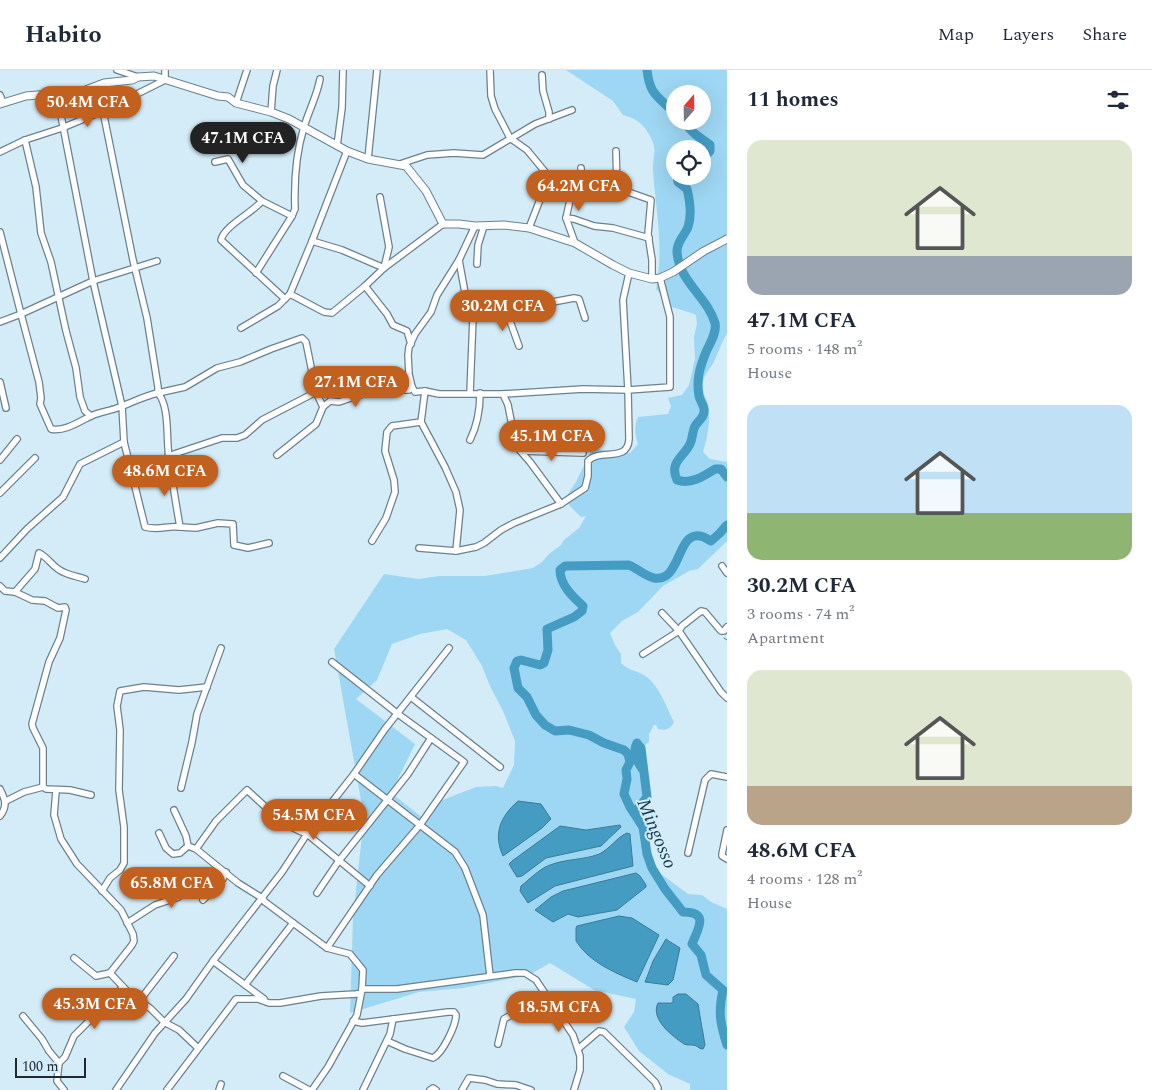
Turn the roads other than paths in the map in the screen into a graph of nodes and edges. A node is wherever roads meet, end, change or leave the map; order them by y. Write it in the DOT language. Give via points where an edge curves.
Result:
graph roads {
  1 [pos="117,70"];
  2 [pos="165,70"];
  3 [pos="247,70"];
  4 [pos="277,70"];
  5 [pos="343,70"];
  6 [pos="378,70"];
  7 [pos="490,70"];
  8 [pos="542,75"];
  9 [pos="138,77"];
  10 [pos="320,79"];
  11 [pos="165,80"];
  12 [pos="57,94"];
  13 [pos="1,101"];
  14 [pos="236,103"];
  15 [pos="572,110"];
  16 [pos="103,111"];
  17 [pos="271,112"];
  18 [pos="549,119"];
  19 [pos="304,127"];
  20 [pos="62,128"];
  21 [pos="510,138"];
  22 [pos="25,140"];
  23 [pos="338,146"];
  24 [pos="347,151"];
  25 [pos="616,151"];
  26 [pos="0,152"];
  27 [pos="368,159"];
  28 [pos="215,162"];
  29 [pos="400,164"];
  30 [pos="581,168"];
  31 [pos="582,180"];
  32 [pos="617,188"];
  33 [pos="380,196"];
  34 [pos="262,201"];
  35 [pos="292,216"];
  36 [pos="566,218"];
  37 [pos="442,224"];
  38 [pos="475,226"];
  39 [pos="484,226"];
  40 [pos="529,228"];
  41 [pos="0,232"];
  42 [pos="649,238"];
  43 [pos="727,239"];
  44 [pos="312,242"];
  45 [pos="575,243"];
  46 [pos="459,260"];
  47 [pos="157,261"];
  48 [pos="476,264"];
  49 [pos="135,267"];
  50 [pos="384,268"];
  51 [pos="629,273"];
  52 [pos="256,274"];
  53 [pos="656,279"];
  54 [pos="92,281"];
  55 [pos="365,286"];
  56 [pos="290,294"];
  57 [pos="58,297"];
  58 [pos="285,299"];
  59 [pos="506,310"];
  60 [pos="21,314"];
  61 [pos="473,317"];
  62 [pos="586,318"];
  63 [pos="0,322"];
  64 [pos="241,328"];
  65 [pos="410,344"];
  66 [pos="519,346"];
  67 [pos="0,382"];
  68 [pos="412,387"];
  69 [pos="628,390"];
  70 [pos="425,391"];
  71 [pos="316,392"];
  72 [pos="158,393"];
  73 [pos="470,393"];
  74 [pos="480,393"];
  75 [pos="503,394"];
  76 [pos="122,406"];
  77 [pos="323,407"];
  78 [pos="6,408"];
  79 [pos="91,416"];
  80 [pos="421,422"];
  81 [pos="17,439"];
  82 [pos="470,440"];
  83 [pos="124,442"];
  84 [pos="521,452"];
  85 [pos="583,453"];
  86 [pos="277,455"];
  87 [pos="168,456"];
  88 [pos="35,458"];
  89 [pos="0,460"];
  90 [pos="0,493"];
  91 [pos="561,504"];
  92 [pos="180,527"];
  93 [pos="372,541"];
  94 [pos="269,543"];
  95 [pos="419,548"];
  96 [pos="456,551"];
  97 [pos="0,558"];
  98 [pos="722,566"];
  99 [pos="727,573"];
  100 [pos="85,578"];
  101 [pos="0,586"];
  102 [pos="15,592"];
  103 [pos="662,613"];
  104 [pos="727,627"];
  105 [pos="679,631"];
  106 [pos="221,648"];
  107 [pos="450,648"];
  108 [pos="643,654"];
  109 [pos="332,662"];
  110 [pos="207,687"];
  111 [pos="411,698"];
  112 [pos="727,698"];
  113 [pos="398,714"];
  114 [pos="432,738"];
  115 [pos="500,767"];
  116 [pos="354,774"];
  117 [pos="727,777"];
  118 [pos="43,787"];
  119 [pos="181,788"];
  120 [pos="0,789"];
  121 [pos="56,791"];
  122 [pos="91,794"];
  123 [pos="387,800"];
  124 [pos="6,801"];
  125 [pos="174,810"];
  126 [pos="0,816"];
  127 [pos="420,825"];
  128 [pos="727,830"];
  129 [pos="159,833"];
  130 [pos="306,834"];
  131 [pos="188,846"];
  132 [pos="196,849"];
  133 [pos="688,853"];
  134 [pos="727,859"];
  135 [pos="338,862"];
  136 [pos="226,872"];
  137 [pos="179,876"];
  138 [pos="370,886"];
  139 [pos="102,891"];
  140 [pos="317,893"];
  141 [pos="262,898"];
  142 [pos="203,900"];
  143 [pos="128,922"];
  144 [pos="293,923"];
  145 [pos="327,948"];
  146 [pos="174,956"];
  147 [pos="74,958"];
  148 [pos="213,961"];
  149 [pos="110,973"];
  150 [pos="490,976"];
  151 [pos="245,985"];
  152 [pos="123,987"];
  153 [pos="362,989"];
  154 [pos="546,995"];
  155 [pos="140,1000"];
  156 [pos="269,1003"];
  157 [pos="23,1016"];
  158 [pos="393,1019"];
  159 [pos="353,1021"];
  160 [pos="164,1022"];
  161 [pos="387,1040"];
  162 [pos="498,1044"];
  163 [pos="198,1048"];
  164 [pos="578,1049"];
  165 [pos="59,1063"];
  166 [pos="283,1076"];
  167 [pos="658,1088"];
  168 [pos="64,1090"];
  169 [pos="116,1090"];
  170 [pos="167,1090"];
  171 [pos="310,1090"];
  172 [pos="363,1090"];
  173 [pos="430,1090"];
  174 [pos="436,1090"];
  175 [pos="462,1090"];
  176 [pos="531,1090"];
  177 [pos="574,1090"];
  1 -- 9 [label="street"];
  2 -- 11 [label="street"];
  3 -- 14 [label="street"];
  4 -- 17 [label="street"];
  5 -- 23 [label="street"];
  6 -- 27 [label="street"];
  7 -- 21 [label="street" via="491,96"];
  8 -- 18 [label="street"];
  9 -- 11 [label="street" via="154,76"];
  9 -- 12 [label="street"];
  10 -- 19 [label="street"];
  11 -- 14 [label="street" via="228,97"];
  11 -- 16 [label="street"];
  12 -- 13 [label="street"];
  12 -- 20 [label="street"];
  14 -- 17 [label="street"];
  15 -- 18 [label="street"];
  16 -- 20 [label="street"];
  16 -- 49 [label="street"];
  17 -- 19 [label="street"];
  18 -- 21 [label="street"];
  19 -- 23 [label="street"];
  19 -- 35 [label="street"];
  20 -- 22 [label="street"];
  20 -- 54 [label="street"];
  21 -- 29 [label="street" via="483,155 427,155"];
  21 -- 40 [label="street" via="527,150 546,173 546,184"];
  22 -- 26 [label="street"];
  22 -- 57 [label="street" via="36,186 41,233"];
  23 -- 24 [label="street"];
  24 -- 27 [label="street"];
  24 -- 44 [label="street"];
  25 -- 32 [label="street"];
  27 -- 29 [label="street"];
  28 -- 34 [label="street" via="228,159 243,185"];
  29 -- 37 [label="street" via="410,170 426,191"];
  30 -- 31 [label="street"];
  31 -- 32 [label="street" via="597,188"];
  31 -- 36 [label="street" via="570,200"];
  32 -- 42 [label="street" via="651,200"];
  33 -- 50 [label="street" via="389,248"];
  34 -- 35 [label="street"];
  34 -- 52 [label="street" via="221,237"];
  35 -- 52 [label="street"];
  36 -- 42 [label="street"];
  36 -- 45 [label="street"];
  37 -- 38 [label="street"];
  37 -- 50 [label="street"];
  38 -- 39 [label="street"];
  38 -- 46 [label="street"];
  39 -- 40 [label="street"];
  39 -- 48 [label="street"];
  40 -- 45 [label="street"];
  41 -- 60 [label="street"];
  42 -- 53 [label="street"];
  43 -- 53 [label="street"];
  44 -- 50 [label="street" via="342,250"];
  44 -- 56 [label="street"];
  45 -- 51 [label="street"];
  46 -- 61 [label="street"];
  46 -- 65 [label="street"];
  47 -- 49 [label="street"];
  49 -- 54 [label="street"];
  49 -- 72 [label="street" via="147,318"];
  50 -- 55 [label="street"];
  51 -- 53 [label="street"];
  51 -- 69 [label="street" via="623,300"];
  52 -- 58 [label="street"];
  53 -- 69 [label="street" via="670,317 670,387"];
  54 -- 57 [label="street"];
  54 -- 76 [label="street"];
  55 -- 56 [label="street" via="332,313"];
  55 -- 65 [label="street" via="393,325 407,331"];
  56 -- 58 [label="street"];
  57 -- 60 [label="street"];
  57 -- 79 [label="street" via="80,397 85,411"];
  58 -- 64 [label="street" via="273,310"];
  59 -- 61 [label="street"];
  59 -- 62 [label="street" via="574,298 579,299"];
  59 -- 66 [label="street"];
  60 -- 63 [label="street"];
  60 -- 79 [label="street" via="39,382 40,404 52,429 64,428"];
  61 -- 73 [label="street"];
  65 -- 68 [label="street" via="408,356"];
  67 -- 78 [label="street"];
  68 -- 70 [label="street" via="415,392"];
  68 -- 77 [label="street" via="408,390 374,390 330,402"];
  69 -- 75 [label="street"];
  69 -- 91 [label="street" via="629,445 621,454 589,459 584,488"];
  70 -- 73 [label="street"];
  70 -- 80 [label="street"];
  71 -- 72 [label="street" via="306,342 302,338 217,368 185,387"];
  71 -- 77 [label="street"];
  71 -- 87 [label="street" via="262,420 245,435 222,438"];
  72 -- 76 [label="street"];
  72 -- 87 [label="street" via="165,412"];
  73 -- 74 [label="street"];
  74 -- 75 [label="street"];
  74 -- 82 [label="street" via="475,431"];
  75 -- 84 [label="street" via="516,446"];
  76 -- 79 [label="street"];
  76 -- 83 [label="street"];
  77 -- 86 [label="street" via="316,424"];
  80 -- 93 [label="street" via="392,426 387,432 385,451 395,492 386,518"];
  80 -- 96 [label="street" via="456,492 460,517"];
  81 -- 89 [label="street"];
  83 -- 92 [label="street" via="145,527 156,530"];
  83 -- 97 [label="street" via="80,464 63,497"];
  84 -- 85 [label="street"];
  84 -- 91 [label="street"];
  87 -- 92 [label="street"];
  88 -- 90 [label="street"];
  91 -- 96 [label="street" via="514,523 484,543"];
  92 -- 94 [label="street" via="196,528 227,522 233,524 234,545 248,548"];
  95 -- 96 [label="street"];
  98 -- 99 [label="street"];
  100 -- 102 [label="street" via="64,573 39,553 35,569"];
  101 -- 102 [label="street" via="5,591"];
  102 -- 118 [label="street" via="66,610 32,724 43,748"];
  103 -- 105 [label="street"];
  104 -- 105 [label="street" via="721,631 703,611"];
  105 -- 108 [label="street"];
  105 -- 112 [label="street"];
  106 -- 110 [label="street"];
  107 -- 111 [label="street"];
  109 -- 113 [label="street"];
  110 -- 119 [label="street" via="197,714"];
  110 -- 139 [label="street" via="120,690 117,706 124,863"];
  111 -- 113 [label="street"];
  111 -- 115 [label="street"];
  113 -- 114 [label="street"];
  113 -- 116 [label="street"];
  114 -- 123 [label="street"];
  114 -- 127 [label="street" via="464,762"];
  116 -- 123 [label="street"];
  116 -- 130 [label="street"];
  117 -- 133 [label="street" via="711,774 704,780"];
  118 -- 121 [label="street"];
  118 -- 124 [label="street"];
  120 -- 124 [label="street"];
  121 -- 122 [label="street"];
  121 -- 139 [label="street" via="54,816 61,839 77,864"];
  123 -- 127 [label="street"];
  123 -- 135 [label="street"];
  124 -- 126 [label="street"];
  125 -- 131 [label="street"];
  127 -- 138 [label="street"];
  127 -- 150 [label="street" via="455,852 464,868 483,915"];
  128 -- 134 [label="street" via="722,856"];
  129 -- 131 [label="street" via="173,854"];
  130 -- 132 [label="street" via="294,830 247,790 216,820"];
  130 -- 135 [label="street"];
  130 -- 141 [label="street"];
  131 -- 132 [label="street"];
  132 -- 136 [label="street"];
  135 -- 138 [label="street"];
  135 -- 140 [label="street"];
  136 -- 141 [label="street"];
  136 -- 142 [label="street" via="223,880"];
  137 -- 143 [label="street" via="179,897 155,904"];
  138 -- 145 [label="street"];
  139 -- 143 [label="street" via="113,900"];
  141 -- 144 [label="street"];
  141 -- 148 [label="street"];
  143 -- 149 [label="street" via="134,941"];
  144 -- 145 [label="street"];
  144 -- 151 [label="street"];
  145 -- 153 [label="street" via="350,954 358,962 363,970"];
  146 -- 155 [label="street"];
  147 -- 149 [label="street" via="96,976"];
  148 -- 151 [label="street"];
  148 -- 160 [label="street" via="186,999"];
  149 -- 152 [label="street"];
  150 -- 153 [label="street" via="397,989"];
  150 -- 154 [label="street" via="525,973 536,980"];
  151 -- 156 [label="street"];
  152 -- 155 [label="street"];
  152 -- 165 [label="street" via="74,1036"];
  153 -- 156 [label="street" via="356,994"];
  153 -- 159 [label="street"];
  154 -- 162 [label="street" via="504,1019"];
  154 -- 164 [label="street" via="573,1035"];
  155 -- 160 [label="street"];
  156 -- 163 [label="street" via="258,999 236,999"];
  157 -- 165 [label="street"];
  158 -- 159 [label="street"];
  158 -- 161 [label="street"];
  158 -- 161 [label="street" via="448,1012 456,1014 438,1056 433,1058"];
  159 -- 171 [label="street" via="325,1073"];
  160 -- 163 [label="street" via="179,1030"];
  160 -- 169 [label="street"];
  161 -- 172 [label="street"];
  163 -- 170 [label="street"];
  164 -- 167 [label="street" via="599,1032 604,1032"];
  164 -- 177 [label="street" via="580,1070"];
  165 -- 168 [label="street" via="57,1081"];
  166 -- 171 [label="street"];
  173 -- 174 [label="street"];
  175 -- 176 [label="street" via="470,1078"];
}
